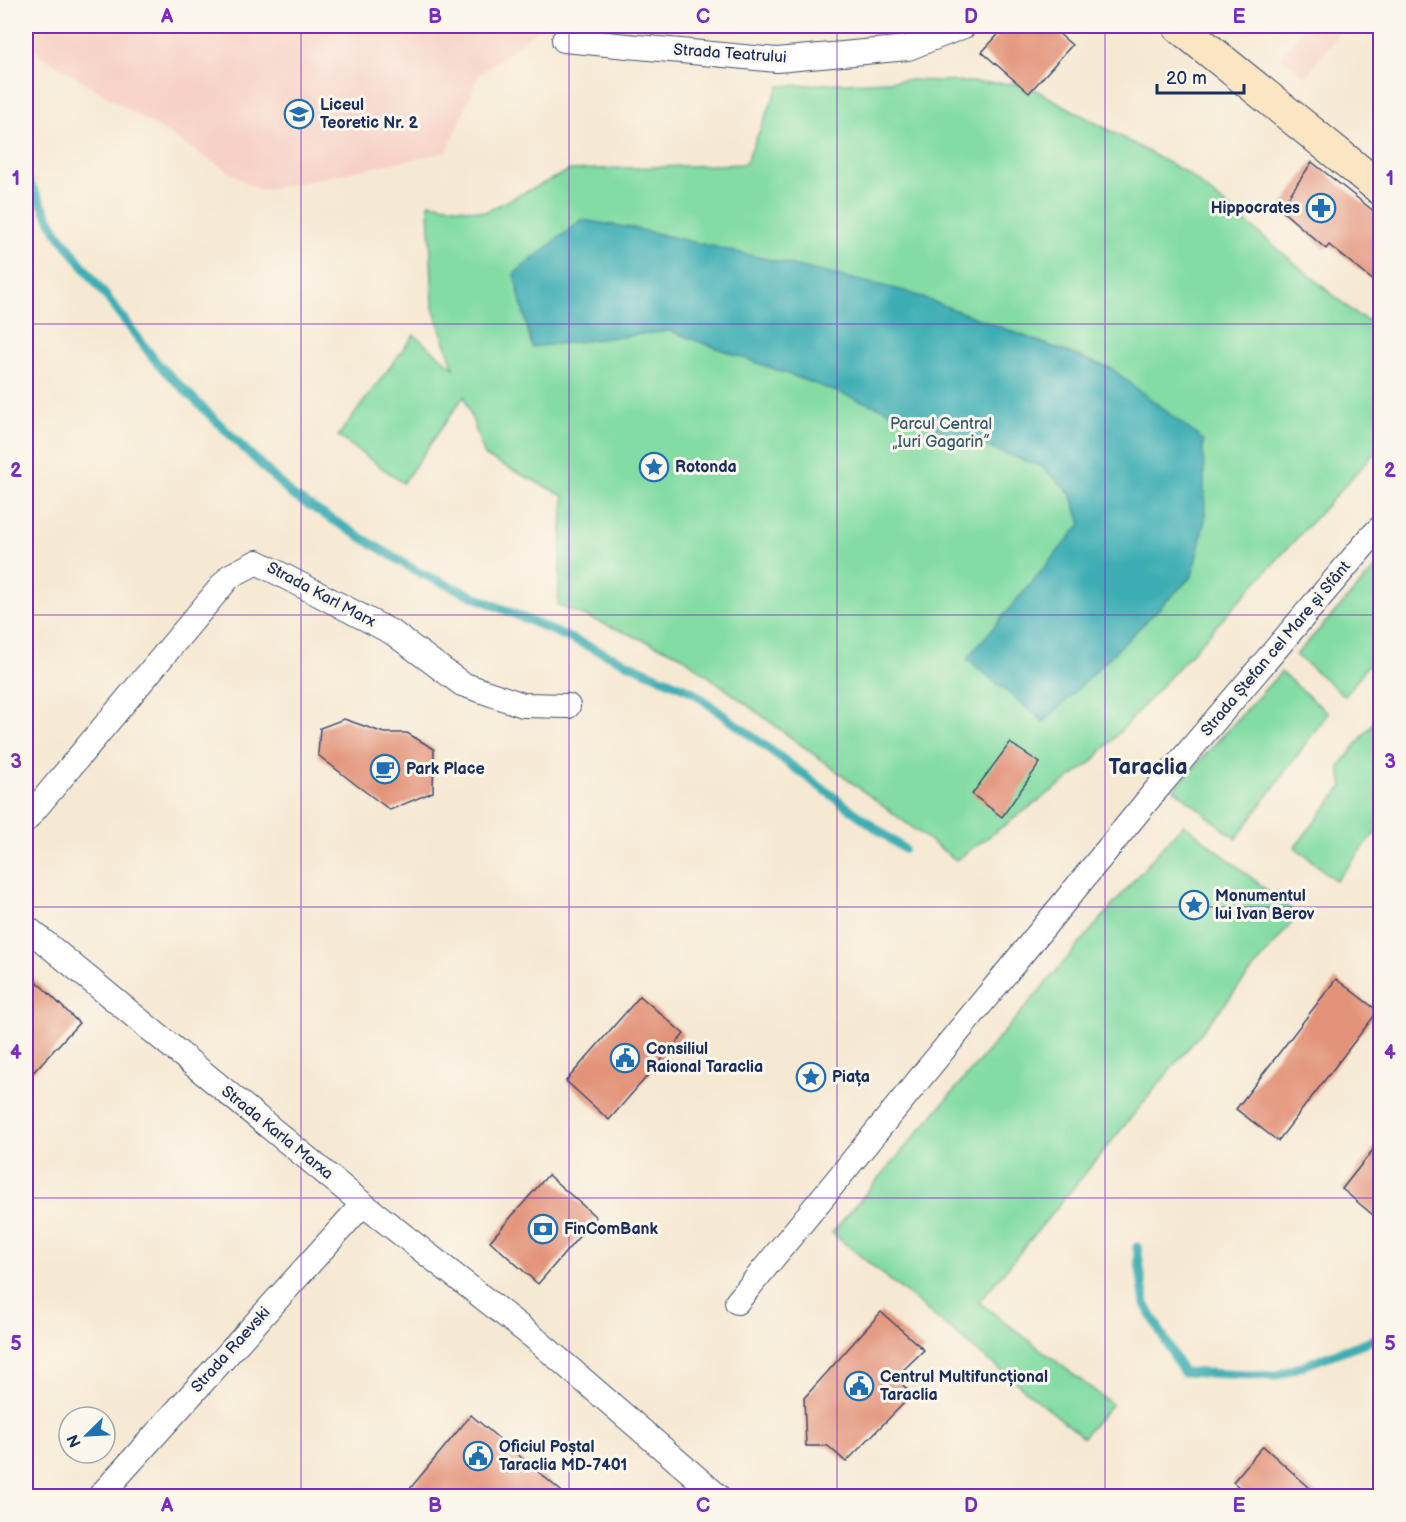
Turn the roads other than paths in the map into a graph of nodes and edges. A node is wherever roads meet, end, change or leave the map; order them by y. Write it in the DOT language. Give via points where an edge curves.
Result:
graph roads {
  1 [pos="964,26"];
  2 [pos="1179,26"];
  3 [pos="564,40"];
  4 [pos="1380,188"];
  5 [pos="1380,528"];
  6 [pos="568,706"];
  7 [pos="26,820"];
  8 [pos="26,927"];
  9 [pos="363,1204"];
  10 [pos="737,1302"];
  11 [pos="100,1497"];
  12 [pos="718,1497"];
  1 -- 3 [label="street, Strada Teatrului" via="908,48 777,60"];
  2 -- 4 [label="street"];
  5 -- 10 [label="street, Strada Ștefan cel Mare și Sfânt" via="1258,669"];
  6 -- 7 [label="street, Strada Karl Marx" via="523,705 462,684 393,633 257,562 230,576"];
  8 -- 9 [label="street, Strada Karla Marxa"];
  9 -- 11 [label="street, Strada Raevski"];
  9 -- 12 [label="street, Strada Karla Marxa" via="532,1336"];
}
